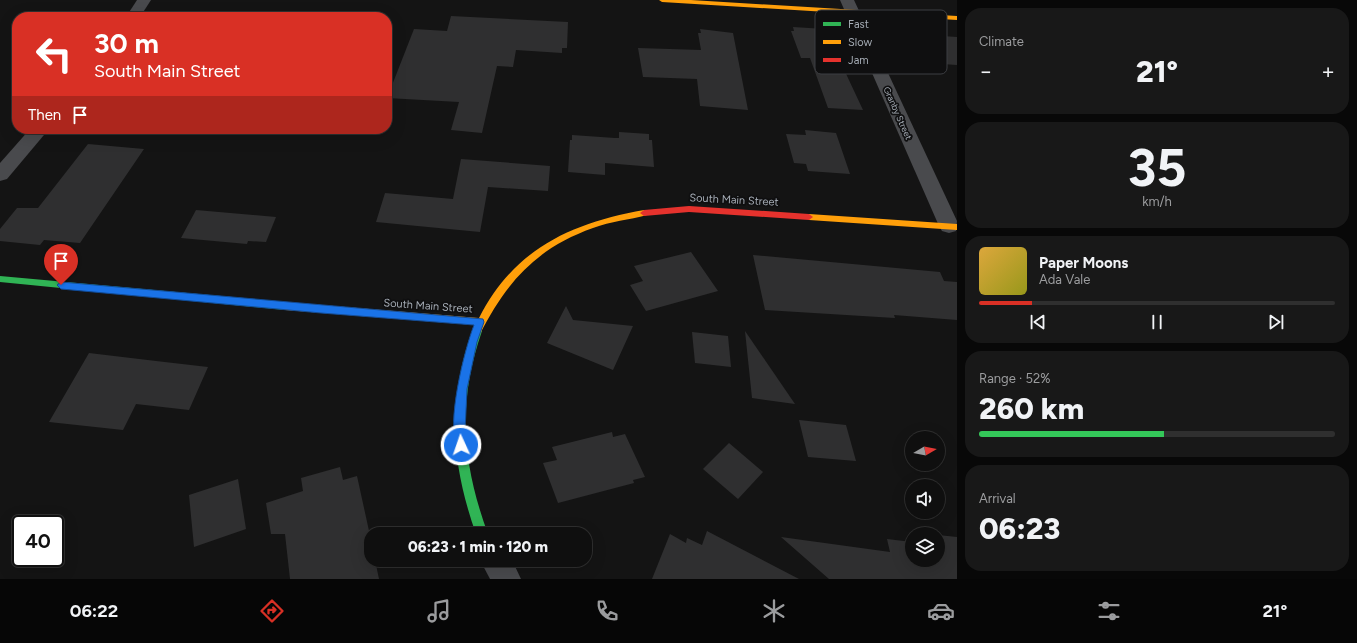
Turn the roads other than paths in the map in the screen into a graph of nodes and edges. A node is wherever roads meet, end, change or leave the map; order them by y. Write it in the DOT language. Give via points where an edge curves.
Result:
graph roads {
  1 [pos="144,0"];
  2 [pos="662,0"];
  3 [pos="850,6"];
  4 [pos="886,10"];
  5 [pos="136,12"];
  6 [pos="947,17"];
  7 [pos="957,18"];
  8 [pos="882,74"];
  9 [pos="36,134"];
  10 [pos="0,175"];
  11 [pos="953,226"];
  12 [pos="0,279"];
  13 [pos="480,322"];
  14 [pos="480,527"];
  15 [pos="499,567"];
  16 [pos="506,579"];
  1 -- 5 [label="street"];
  2 -- 3 [label="street"];
  3 -- 4 [label="street"];
  6 -- 7 [label="street"];
  8 -- 11 [label="street, Granby Street"];
  9 -- 10 [label="street"];
  11 -- 13 [label="street, South Main Street" via="689,209 648,212 608,220 546,247 519,268 495,295"];
  12 -- 13 [label="street, South Main Street" via="321,310"];
  13 -- 14 [label="street" via="472,342 462,389 460,432 466,486"];
  15 -- 16 [label="street"];
}
